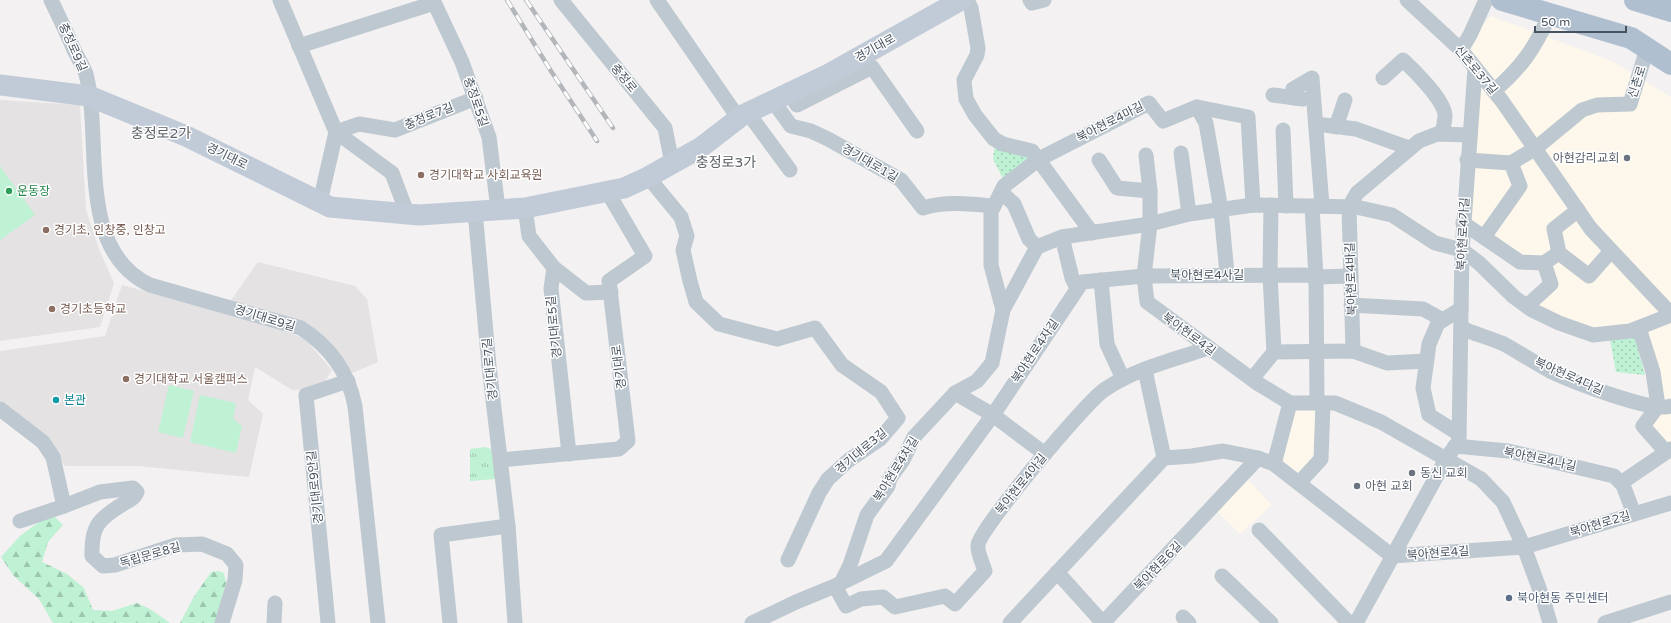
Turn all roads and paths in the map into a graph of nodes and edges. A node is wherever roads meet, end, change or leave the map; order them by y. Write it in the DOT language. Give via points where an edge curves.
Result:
graph roads {
  1 [pos="51,0"];
  2 [pos="280,0"];
  3 [pos="561,0"];
  4 [pos="657,0"];
  5 [pos="961,0"];
  6 [pos="967,0"];
  7 [pos="1030,0"];
  8 [pos="1044,0"];
  9 [pos="1406,0"];
  10 [pos="1486,0"];
  11 [pos="1502,0"];
  12 [pos="1636,0"];
  13 [pos="434,2"];
  14 [pos="1671,11"];
  15 [pos="1550,14"];
  16 [pos="1639,43"];
  17 [pos="299,46"];
  18 [pos="1671,49"];
  19 [pos="1461,50"];
  20 [pos="1671,64"];
  21 [pos="1475,70"];
  22 [pos="1383,78"];
  23 [pos="0,85"];
  24 [pos="1494,92"];
  25 [pos="1273,95"];
  26 [pos="89,96"];
  27 [pos="781,97"];
  28 [pos="476,98"];
  29 [pos="1295,98"];
  30 [pos="1314,100"];
  31 [pos="1345,100"];
  32 [pos="1197,107"];
  33 [pos="743,116"];
  34 [pos="1316,124"];
  35 [pos="1336,126"];
  36 [pos="1283,130"];
  37 [pos="917,131"];
  38 [pos="336,132"];
  39 [pos="1442,134"];
  40 [pos="1470,135"];
  41 [pos="1409,148"];
  42 [pos="1536,148"];
  43 [pos="1181,153"];
  44 [pos="1146,155"];
  45 [pos="1039,159"];
  46 [pos="1100,160"];
  47 [pos="1467,160"];
  48 [pos="672,163"];
  49 [pos="1511,164"];
  50 [pos="790,170"];
  51 [pos="648,177"];
  52 [pos="607,191"];
  53 [pos="1150,191"];
  54 [pos="1001,192"];
  55 [pos="320,202"];
  56 [pos="1253,205"];
  57 [pos="1279,205"];
  58 [pos="994,206"];
  59 [pos="1317,206"];
  60 [pos="1349,207"];
  61 [pos="525,208"];
  62 [pos="498,210"];
  63 [pos="1222,210"];
  64 [pos="1578,210"];
  65 [pos="475,211"];
  66 [pos="407,213"];
  67 [pos="1189,214"];
  68 [pos="1463,223"];
  69 [pos="1150,224"];
  70 [pos="1092,233"];
  71 [pos="1062,237"];
  72 [pos="1484,238"];
  73 [pos="1037,247"];
  74 [pos="1462,250"];
  75 [pos="1611,251"];
  76 [pos="1558,253"];
  77 [pos="1544,263"];
  78 [pos="554,268"];
  79 [pos="1227,274"];
  80 [pos="1270,274"];
  81 [pos="1144,276"];
  82 [pos="1351,276"];
  83 [pos="1316,277"];
  84 [pos="1101,280"];
  85 [pos="1077,288"];
  86 [pos="611,292"];
  87 [pos="1352,305"];
  88 [pos="1527,306"];
  89 [pos="1461,308"];
  90 [pos="1003,310"];
  91 [pos="1671,315"];
  92 [pos="1443,320"];
  93 [pos="1461,328"];
  94 [pos="1639,328"];
  95 [pos="1208,348"];
  96 [pos="1353,351"];
  97 [pos="1274,352"];
  98 [pos="1318,352"];
  99 [pos="1426,361"];
  100 [pos="1145,370"];
  101 [pos="1123,379"];
  102 [pos="1252,379"];
  103 [pos="348,381"];
  104 [pos="955,393"];
  105 [pos="1290,403"];
  106 [pos="1320,403"];
  107 [pos="1664,406"];
  108 [pos="0,409"];
  109 [pos="993,415"];
  110 [pos="1457,440"];
  111 [pos="1669,451"];
  112 [pos="569,454"];
  113 [pos="1045,454"];
  114 [pos="1164,458"];
  115 [pos="1258,458"];
  116 [pos="1446,459"];
  117 [pos="500,460"];
  118 [pos="1274,464"];
  119 [pos="1299,483"];
  120 [pos="1621,483"];
  121 [pos="64,506"];
  122 [pos="1670,507"];
  123 [pos="1634,514"];
  124 [pos="20,521"];
  125 [pos="508,526"];
  126 [pos="1259,530"];
  127 [pos="1524,547"];
  128 [pos="1392,556"];
  129 [pos="788,560"];
  130 [pos="1057,572"];
  131 [pos="1222,576"];
  132 [pos="838,585"];
  133 [pos="1671,602"];
  134 [pos="275,603"];
  135 [pos="775,618"];
  136 [pos="1628,619"];
  137 [pos="222,623"];
  138 [pos="274,623"];
  139 [pos="328,623"];
  140 [pos="378,623"];
  141 [pos="450,623"];
  142 [pos="515,623"];
  143 [pos="752,623"];
  144 [pos="1010,623"];
  145 [pos="1271,623"];
  146 [pos="1349,623"];
  147 [pos="1356,623"];
  148 [pos="1550,623"];
  149 [pos="1605,623"];
  1 -- 26 [label="street, 충정로9길" via="86,74"];
  2 -- 17 [label="street"];
  3 -- 48 [label="street, 충정로" via="665,128"];
  4 -- 33 [label="street"];
  5 -- 27 [label="main road, 경기대로" via="829,74"];
  6 -- 45 [label="street" via="971,8 978,48 964,80 966,99 975,115 994,138 1003,144 1032,151"];
  7 -- 8 [label="street" via="1032,3"];
  9 -- 19 [label="street, 신촌로37길"];
  10 -- 19 [label="street"];
  11 -- 15 [label="main road, 신촌로"];
  12 -- 14 [label="main road"];
  13 -- 17 [label="street"];
  13 -- 28 [label="street, 충정로5길"];
  15 -- 16 [label="main road, 신촌로"];
  15 -- 24 [label="street" via="1529,56"];
  16 -- 18 [label="main road"];
  16 -- 20 [label="main road, 신촌로"];
  16 -- 42 [label="street, 신촌로" via="1630,104 1597,105 1582,110"];
  17 -- 38 [label="street"];
  19 -- 21 [label="street, 신촌로37길"];
  21 -- 24 [label="street, 신촌로37길"];
  21 -- 40 [label="street, 북아현로4가길"];
  22 -- 39 [label="street" via="1403,60 1421,77 1441,104 1445,115"];
  23 -- 26 [label="main road, 경기대로"];
  24 -- 42 [label="street, 신촌로37길"];
  25 -- 29 [label="street"];
  26 -- 55 [label="main road, 경기대로" via="186,136"];
  26 -- 103 [label="street, 경기대로9길" via="100,216 108,241 125,267 150,285 300,328 329,350"];
  27 -- 33 [label="main road, 경기대로"];
  27 -- 37 [label="street, 경기대로" via="798,105 872,67"];
  27 -- 58 [label="street, 경기대로1길" via="791,126 828,139 900,180 924,208 935,204 955,203"];
  28 -- 38 [label="street, 충정로7길" via="395,130 359,124"];
  28 -- 62 [label="street, 충정로5길" via="488,137"];
  29 -- 30 [label="street"];
  29 -- 30 [label="street" via="1293,89 1312,78"];
  30 -- 34 [label="street"];
  31 -- 35 [label="street"];
  32 -- 45 [label="street, 북아현로4마길" via="1163,121 1149,103"];
  32 -- 56 [label="street" via="1248,117"];
  32 -- 63 [label="street" via="1206,123"];
  33 -- 48 [label="main road, 경기대로" via="700,148"];
  33 -- 50 [label="street"];
  34 -- 35 [label="street"];
  34 -- 59 [label="street"];
  35 -- 41 [label="street" via="1356,129"];
  36 -- 57 [label="street"];
  38 -- 55 [label="street"];
  38 -- 66 [label="street" via="392,173"];
  39 -- 40 [label="street"];
  39 -- 41 [label="street" via="1419,141"];
  40 -- 47 [label="street, 북아현로4가길"];
  41 -- 60 [label="street" via="1357,193"];
  42 -- 49 [label="street"];
  42 -- 64 [label="street, 신촌로37길"];
  43 -- 67 [label="street"];
  44 -- 53 [label="street"];
  45 -- 54 [label="street, 북아현로4마길" via="1004,186"];
  45 -- 70 [label="street"];
  46 -- 53 [label="street" via="1118,188"];
  47 -- 49 [label="street"];
  47 -- 68 [label="street, 북아현로4가길"];
  48 -- 51 [label="main road, 경기대로"];
  49 -- 72 [label="street" via="1520,186"];
  51 -- 52 [label="main road, 경기대로" via="624,188"];
  51 -- 129 [label="street, 경기대로3길" via="681,217 687,236 683,250 696,302 719,324 777,339 815,328 842,365 881,392 898,418 880,439 849,460 828,479"];
  52 -- 61 [label="main road, 경기대로"];
  52 -- 86 [label="street, 경기대로" via="645,256 609,281"];
  53 -- 69 [label="street"];
  54 -- 58 [label="street, 북아현로4마길"];
  54 -- 73 [label="street" via="1014,204 1028,239"];
  55 -- 66 [label="main road, 경기대로" via="330,207"];
  56 -- 57 [label="street"];
  56 -- 63 [label="street"];
  57 -- 59 [label="street"];
  57 -- 80 [label="street"];
  58 -- 90 [label="street, 북아현로4마길" via="991,212 991,265"];
  59 -- 60 [label="street"];
  59 -- 83 [label="street"];
  60 -- 74 [label="street" via="1392,215 1435,243"];
  60 -- 82 [label="street, 북아현로4바길"];
  61 -- 62 [label="main road, 경기대로"];
  61 -- 78 [label="street" via="529,236"];
  62 -- 65 [label="main road, 경기대로"];
  63 -- 67 [label="street"];
  63 -- 79 [label="street"];
  64 -- 75 [label="street, 신촌로37길"];
  64 -- 76 [label="street" via="1554,229"];
  65 -- 66 [label="main road, 경기대로" via="419,215"];
  65 -- 117 [label="street, 경기대로7길"];
  67 -- 69 [label="street"];
  68 -- 72 [label="street"];
  68 -- 74 [label="street, 북아현로4가길"];
  69 -- 70 [label="street"];
  69 -- 81 [label="street"];
  70 -- 71 [label="street"];
  71 -- 73 [label="street"];
  71 -- 85 [label="street"];
  72 -- 77 [label="street" via="1520,262"];
  73 -- 90 [label="street, 북아현로4차길"];
  74 -- 88 [label="street"];
  74 -- 89 [label="street, 북아현로4가길"];
  75 -- 76 [label="street" via="1589,276"];
  75 -- 91 [label="street, 신촌로37길"];
  76 -- 77 [label="street"];
  77 -- 88 [label="street" via="1551,284"];
  78 -- 86 [label="street" via="586,293"];
  78 -- 112 [label="street, 경기대로5길" via="550,288"];
  79 -- 80 [label="street, 북아현로4사길"];
  79 -- 81 [label="street, 북아현로4사길"];
  80 -- 83 [label="street, 북아현로4사길" via="1306,274"];
  80 -- 97 [label="street"];
  81 -- 84 [label="street"];
  81 -- 95 [label="street, 북아현로4길" via="1147,302"];
  82 -- 83 [label="street, 북아현로4사길"];
  82 -- 87 [label="street, 북아현로4바길"];
  83 -- 98 [label="street"];
  84 -- 85 [label="street" via="1082,282"];
  84 -- 101 [label="street" via="1107,344"];
  85 -- 109 [label="street, 북아현로4자길"];
  86 -- 112 [label="street, 경기대로" via="628,441 619,449"];
  87 -- 92 [label="street" via="1423,309"];
  87 -- 96 [label="street, 북아현로4바길"];
  88 -- 94 [label="street" via="1559,324 1593,335"];
  89 -- 92 [label="street"];
  89 -- 93 [label="street, 북아현로4가길"];
  90 -- 104 [label="street, 북아현로4차길" via="992,363 978,381"];
  91 -- 94 [label="street"];
  92 -- 99 [label="street" via="1438,323 1429,344"];
  93 -- 107 [label="street, 북아현로4다길" via="1503,344 1552,372 1598,390 1646,405"];
  93 -- 110 [label="street, 북아현로4가길"];
  94 -- 107 [label="street"];
  95 -- 100 [label="street, 북아현로4아길"];
  95 -- 102 [label="street, 북아현로4길"];
  96 -- 98 [label="street"];
  96 -- 99 [label="street" via="1387,363"];
  97 -- 98 [label="street"];
  97 -- 102 [label="street"];
  98 -- 106 [label="street"];
  99 -- 110 [label="street" via="1423,388 1429,415"];
  100 -- 101 [label="street, 북아현로4아길"];
  100 -- 114 [label="street"];
  101 -- 113 [label="street, 북아현로4아길" via="1103,390"];
  102 -- 105 [label="street, 북아현로4길"];
  103 -- 139 [label="street, 경기대로9안길" via="306,395"];
  103 -- 140 [label="street, 경기대로9길" via="355,406"];
  104 -- 109 [label="street"];
  104 -- 132 [label="street, 북아현로4차길" via="914,437 888,486 870,510 850,565"];
  105 -- 106 [label="street"];
  105 -- 118 [label="street"];
  106 -- 116 [label="street" via="1335,402 1381,422"];
  106 -- 119 [label="street" via="1321,459"];
  107 -- 111 [label="street" via="1643,426"];
  108 -- 121 [label="street" via="43,442 53,457"];
  109 -- 113 [label="street"];
  109 -- 132 [label="street, 북아현로4자길" via="886,561"];
  110 -- 116 [label="street"];
  110 -- 120 [label="street, 북아현로4나길" via="1614,476"];
  111 -- 120 [label="street"];
  112 -- 117 [label="street, 경기대로"];
  113 -- 132 [label="street, 북아현로4아길" via="987,526 978,545 985,571 955,604 945,596 895,607 883,596 861,599 846,606"];
  114 -- 115 [label="street" via="1223,451"];
  114 -- 130 [label="street"];
  115 -- 118 [label="street"];
  115 -- 130 [label="street, 북아현로6길" via="1103,623"];
  116 -- 127 [label="street" via="1481,479 1503,502"];
  116 -- 128 [label="street, 북아현로4길"];
  117 -- 125 [label="street, 경기대로7길"];
  118 -- 119 [label="street"];
  119 -- 128 [label="street"];
  120 -- 123 [label="street"];
  121 -- 124 [label="street"];
  121 -- 137 [label="street, 독립문로8길" via="100,492 133,488 137,492 134,498 106,514 96,525 91,539 92,556 103,566 115,565 176,545 202,544 228,554 236,565 235,580"];
  122 -- 123 [label="street, 북아현로2길"];
  123 -- 127 [label="street, 북아현로2길"];
  125 -- 141 [label="street" via="441,535"];
  125 -- 142 [label="street, 경기대로7길"];
  126 -- 146 [label="street"];
  127 -- 128 [label="street, 북아현로4길"];
  127 -- 148 [label="street"];
  128 -- 147 [label="street"];
  130 -- 144 [label="street"];
  131 -- 145 [label="street"];
  132 -- 135 [label="street, 북아현로4자길"];
  133 -- 136 [label="street"];
  134 -- 138 [label="street"];
  135 -- 143 [label="street, 북아현로4자길"];
  136 -- 149 [label="street"];
}
